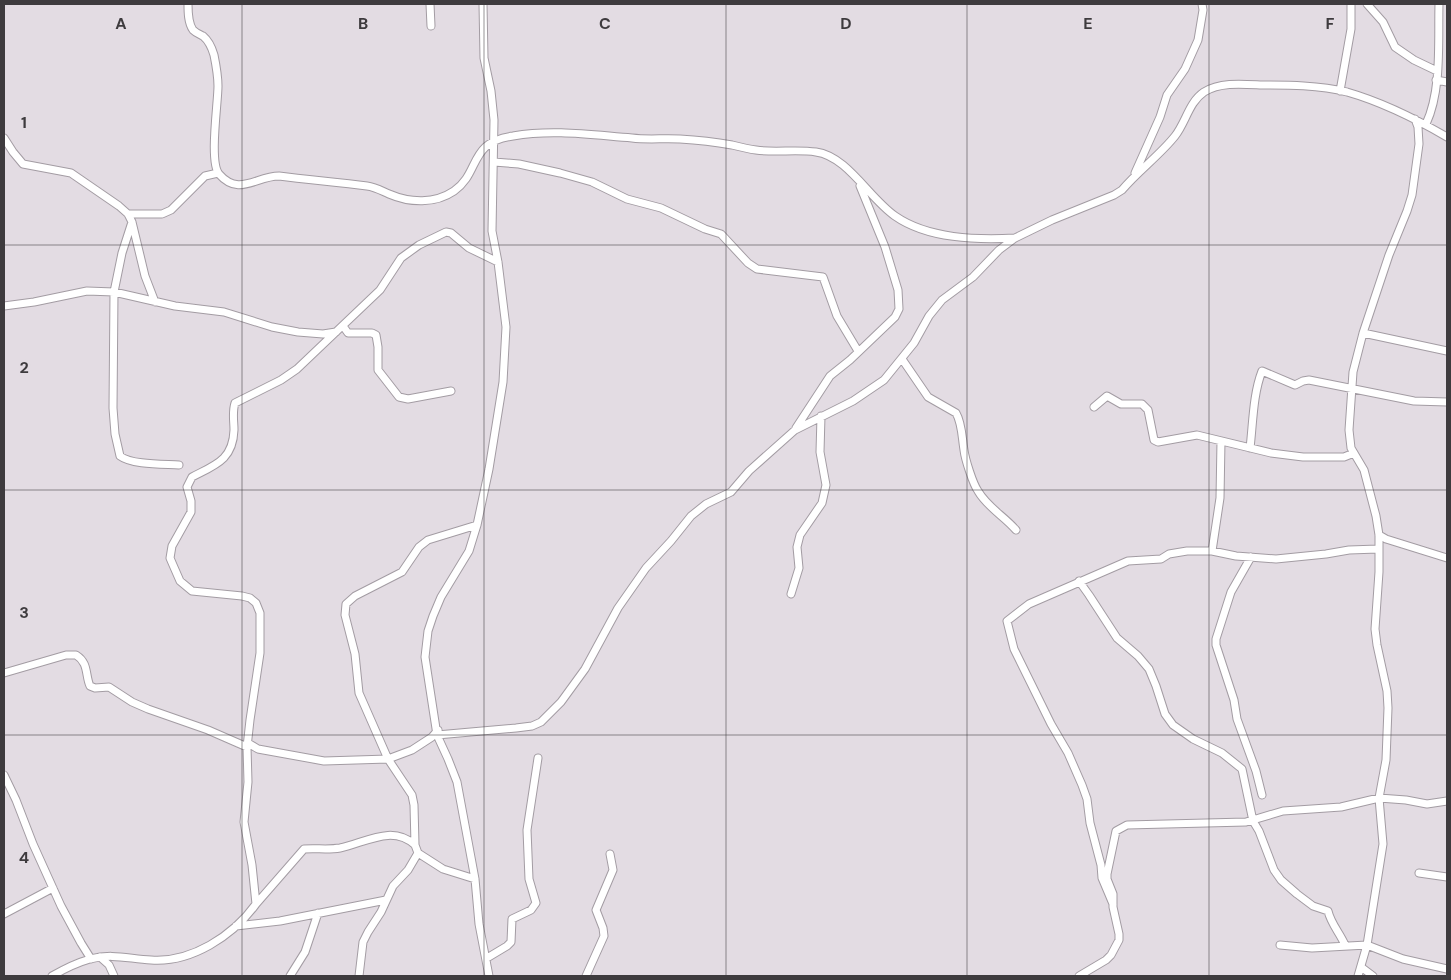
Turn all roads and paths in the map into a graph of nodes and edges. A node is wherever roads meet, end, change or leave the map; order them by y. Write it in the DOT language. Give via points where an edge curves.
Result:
graph roads {
  1 [pos="188,4"];
  2 [pos="430,4"];
  3 [pos="483,4"];
  4 [pos="1202,4"];
  5 [pos="1351,4"];
  6 [pos="1367,4"];
  7 [pos="1439,4"];
  8 [pos="431,26"];
  9 [pos="1437,71"];
  10 [pos="1436,80"];
  11 [pos="1447,82"];
  12 [pos="1340,91"];
  13 [pos="1416,119"];
  14 [pos="1426,124"];
  15 [pos="1447,137"];
  16 [pos="4,138"];
  17 [pos="494,141"];
  18 [pos="494,162"];
  19 [pos="218,173"];
  20 [pos="1132,178"];
  21 [pos="858,181"];
  22 [pos="128,214"];
  23 [pos="132,222"];
  24 [pos="1015,238"];
  25 [pos="498,262"];
  26 [pos="114,292"];
  27 [pos="155,302"];
  28 [pos="4,306"];
  29 [pos="343,326"];
  30 [pos="337,332"];
  31 [pos="1363,333"];
  32 [pos="858,351"];
  33 [pos="1447,351"];
  34 [pos="902,359"];
  35 [pos="1352,389"];
  36 [pos="451,391"];
  37 [pos="1447,402"];
  38 [pos="1094,407"];
  39 [pos="821,416"];
  40 [pos="795,430"];
  41 [pos="1221,441"];
  42 [pos="1250,448"];
  43 [pos="1354,453"];
  44 [pos="179,465"];
  45 [pos="477,525"];
  46 [pos="1016,530"];
  47 [pos="1379,535"];
  48 [pos="1378,549"];
  49 [pos="1212,551"];
  50 [pos="1251,557"];
  51 [pos="1447,558"];
  52 [pos="1079,581"];
  53 [pos="791,594"];
  54 [pos="4,673"];
  55 [pos="437,733"];
  56 [pos="247,745"];
  57 [pos="538,758"];
  58 [pos="388,759"];
  59 [pos="4,776"];
  60 [pos="1262,796"];
  61 [pos="1379,798"];
  62 [pos="1447,801"];
  63 [pos="1253,821"];
  64 [pos="415,846"];
  65 [pos="418,853"];
  66 [pos="610,854"];
  67 [pos="1419,873"];
  68 [pos="1447,877"];
  69 [pos="475,879"];
  70 [pos="53,888"];
  71 [pos="386,900"];
  72 [pos="256,904"];
  73 [pos="1113,904"];
  74 [pos="318,913"];
  75 [pos="4,914"];
  76 [pos="236,926"];
  77 [pos="1280,945"];
  78 [pos="1345,945"];
  79 [pos="1367,945"];
  80 [pos="100,957"];
  81 [pos="487,958"];
  82 [pos="91,959"];
  83 [pos="1361,967"];
  84 [pos="1447,969"];
  85 [pos="52,976"];
  86 [pos="114,976"];
  87 [pos="290,976"];
  88 [pos="359,976"];
  89 [pos="489,976"];
  90 [pos="586,976"];
  91 [pos="1079,976"];
  92 [pos="1358,976"];
  93 [pos="1373,976"];
  1 -- 19 [label="street" via="194,32 210,42 216,66 214,146"];
  2 -- 8 [label="street"];
  3 -- 17 [label="street" via="484,58 491,91"];
  4 -- 20 [label="street" via="1198,40 1167,95"];
  5 -- 12 [label="street" via="1351,30"];
  6 -- 9 [label="street" via="1383,22 1395,47"];
  7 -- 9 [label="street"];
  9 -- 10 [label="street"];
  10 -- 11 [label="street"];
  10 -- 14 [label="street" via="1432,112"];
  12 -- 13 [label="street"];
  12 -- 20 [label="street" via="1263,85 1212,88 1194,101 1176,135"];
  13 -- 14 [label="street"];
  13 -- 31 [label="street" via="1419,144 1412,195"];
  14 -- 15 [label="street"];
  16 -- 22 [label="street" via="23,164 71,173"];
  17 -- 18 [label="street"];
  17 -- 19 [label="street" via="483,149 455,190 430,201 401,198 369,186 279,176 238,186"];
  17 -- 21 [label="street" via="544,132 680,139 756,150 814,151 838,161"];
  18 -- 25 [label="street" via="492,231"];
  18 -- 32 [label="street" via="560,173 592,182 627,199 661,208 721,234 757,269 823,277 837,316"];
  19 -- 22 [label="street" via="205,176 171,210 162,214"];
  20 -- 24 [label="street" via="1114,195"];
  21 -- 24 [label="street" via="895,216 916,227 947,235"];
  21 -- 32 [label="street" via="885,247 900,301 896,317"];
  22 -- 23 [label="street"];
  23 -- 26 [label="street"];
  23 -- 27 [label="street"];
  24 -- 34 [label="street" via="973,277 942,300"];
  25 -- 29 [label="street" via="469,248 451,233 440,234 401,258 380,290"];
  25 -- 45 [label="street" via="506,326 503,382"];
  26 -- 27 [label="street"];
  26 -- 28 [label="street" via="87,291"];
  26 -- 44 [label="street" via="113,408 120,456 139,462"];
  27 -- 30 [label="street" via="224,312 298,332"];
  29 -- 30 [label="street"];
  29 -- 36 [label="street" via="348,333 376,335 378,370 399,396 408,399"];
  30 -- 56 [label="street" via="297,369 235,403 231,447 220,462 189,481 191,512 171,552 170,558 180,581 192,591 250,598 260,613 260,653"];
  31 -- 33 [label="street"];
  31 -- 35 [label="street"];
  32 -- 40 [label="street" via="830,376"];
  34 -- 39 [label="street" via="873,390"];
  34 -- 46 [label="street" via="928,397 956,413 964,453 977,490"];
  35 -- 37 [label="street" via="1414,401"];
  35 -- 42 [label="street" via="1306,380 1295,385 1262,371"];
  35 -- 43 [label="street" via="1349,430"];
  38 -- 41 [label="street" via="1107,396 1121,404 1142,404 1148,410 1156,442 1197,435"];
  39 -- 40 [label="street"];
  39 -- 53 [label="street" via="820,452 826,485 822,503 800,535 797,547 799,568"];
  40 -- 55 [label="street" via="749,470 731,492 706,504 687,520 646,568 618,608 585,669 561,702 541,722 516,728"];
  41 -- 42 [label="street"];
  41 -- 49 [label="street" via="1220,498"];
  42 -- 43 [label="street" via="1303,457 1344,457"];
  43 -- 47 [label="street" via="1364,470"];
  45 -- 55 [label="street" via="428,631 425,657"];
  45 -- 58 [label="street" via="428,540 419,547 402,572 346,604 345,615 355,654 359,693"];
  47 -- 48 [label="street"];
  47 -- 51 [label="street"];
  48 -- 50 [label="street" via="1276,558"];
  48 -- 61 [label="street" via="1375,623 1388,708 1386,760"];
  49 -- 50 [label="street"];
  49 -- 52 [label="street" via="1187,551 1161,559 1128,561"];
  50 -- 60 [label="street" via="1231,592 1216,645"];
  52 -- 63 [label="street" via="1117,638 1149,669 1165,714 1173,724 1242,770"];
  52 -- 73 [label="street" via="1028,604 1006,621 1014,649 1082,784 1102,878"];
  54 -- 56 [label="street" via="76,655 86,664 90,686 109,687 148,709"];
  55 -- 58 [label="street" via="412,750"];
  55 -- 69 [label="street" via="457,782"];
  56 -- 58 [label="street" via="324,761"];
  56 -- 72 [label="street" via="244,822"];
  57 -- 81 [label="street" via="527,830 530,879 536,904 512,919 511,942"];
  58 -- 64 [label="street" via="412,795"];
  59 -- 70 [label="street"];
  61 -- 62 [label="street" via="1427,804"];
  61 -- 63 [label="street" via="1341,807 1283,811"];
  61 -- 79 [label="street" via="1384,834"];
  63 -- 73 [label="street" via="1121,827 1115,834 1106,874"];
  63 -- 78 [label="street" via="1274,870 1313,906 1328,910 1332,924"];
  64 -- 65 [label="street"];
  64 -- 72 [label="street" via="402,836 392,835 342,848 304,849"];
  65 -- 69 [label="street" via="443,869"];
  65 -- 71 [label="street" via="408,870 395,882"];
  66 -- 90 [label="street" via="613,870 596,910 604,936"];
  67 -- 68 [label="street"];
  69 -- 81 [label="street"];
  70 -- 75 [label="street"];
  70 -- 82 [label="street"];
  71 -- 74 [label="street"];
  71 -- 88 [label="street" via="364,942"];
  72 -- 76 [label="street"];
  73 -- 91 [label="street" via="1118,943 1106,960"];
  74 -- 76 [label="street"];
  74 -- 87 [label="street" via="305,952"];
  76 -- 80 [label="street" via="219,940 183,957 152,960"];
  77 -- 78 [label="street" via="1312,948"];
  78 -- 79 [label="street"];
  79 -- 83 [label="street"];
  79 -- 84 [label="street" via="1403,959"];
  80 -- 82 [label="street"];
  80 -- 86 [label="street"];
  81 -- 89 [label="street"];
  82 -- 85 [label="street"];
  83 -- 92 [label="street"];
  83 -- 93 [label="street"];
}
